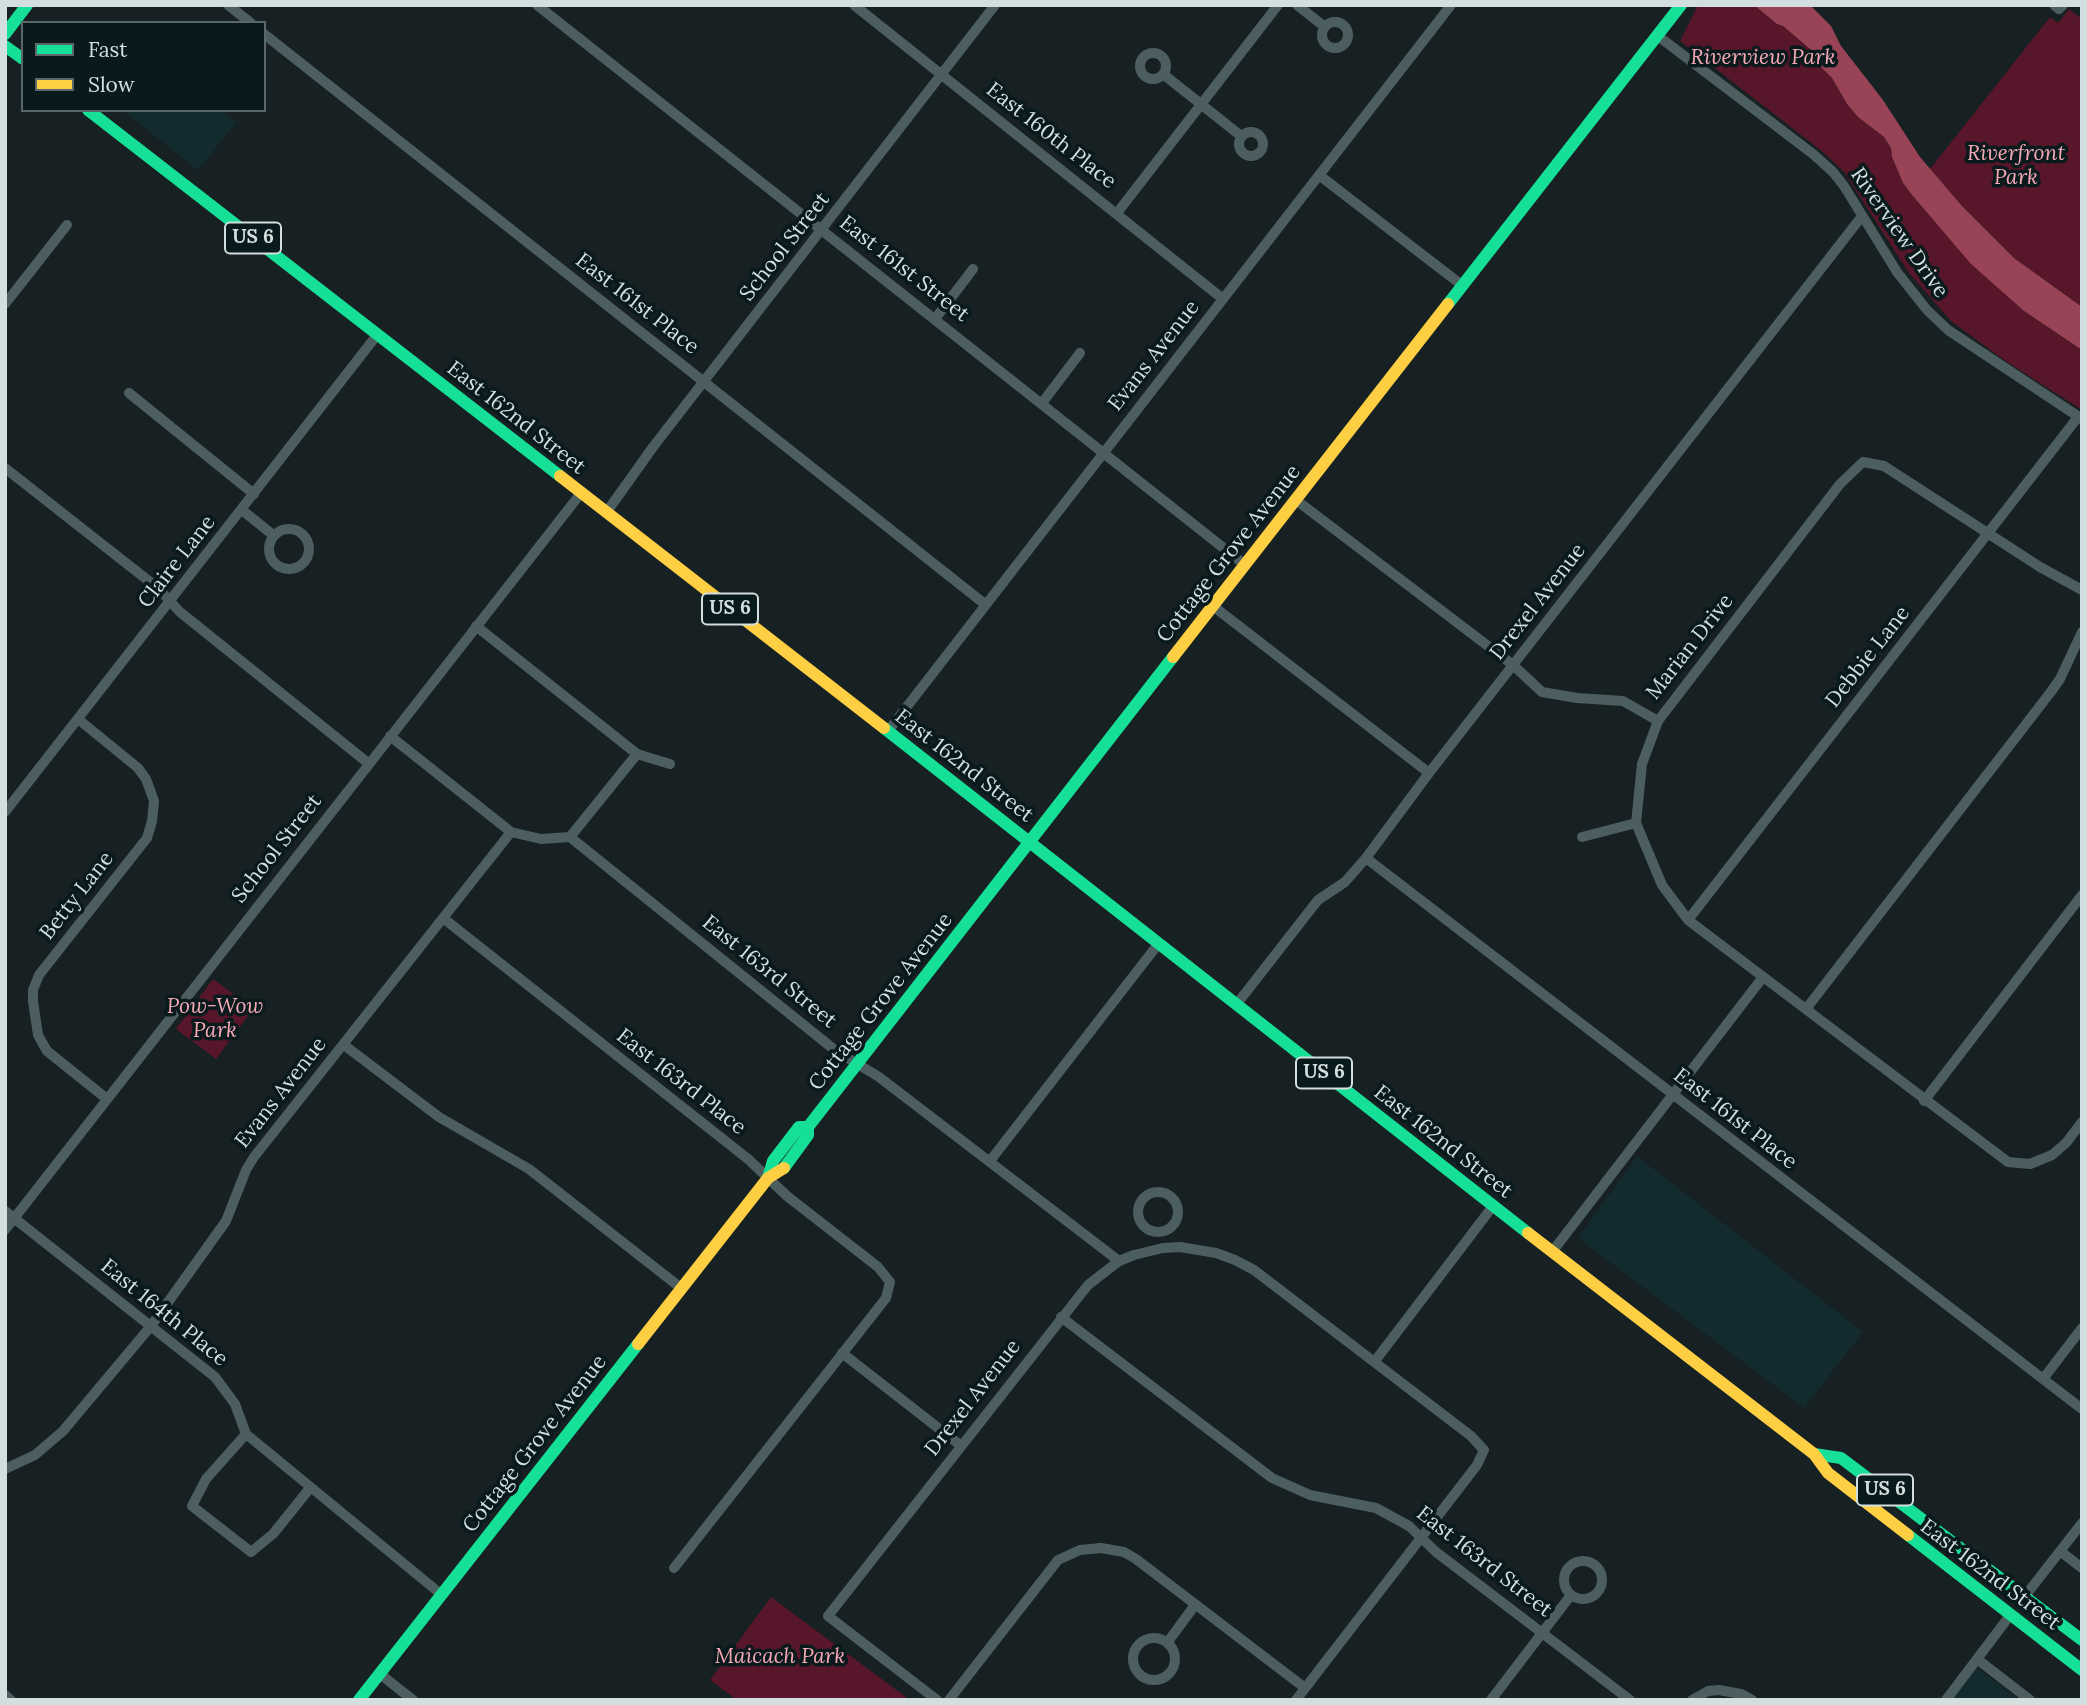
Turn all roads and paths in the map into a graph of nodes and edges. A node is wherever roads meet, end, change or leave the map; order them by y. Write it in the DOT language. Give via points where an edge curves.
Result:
graph roads {
  1 [pos="27,5"];
  2 [pos="229,5"];
  3 [pos="537,5"];
  4 [pos="854,5"];
  5 [pos="995,5"];
  6 [pos="1278,5"];
  7 [pos="1297,5"];
  8 [pos="1451,5"];
  9 [pos="1681,5"];
  10 [pos="249,21"];
  11 [pos="1325,27"];
  12 [pos="5,34"];
  13 [pos="266,36"];
  14 [pos="1658,36"];
  15 [pos="5,46"];
  16 [pos="21,58"];
  17 [pos="1163,74"];
  18 [pos="942,75"];
  19 [pos="1201,105"];
  20 [pos="91,112"];
  21 [pos="1241,136"];
  22 [pos="1319,175"];
  23 [pos="1117,214"];
  24 [pos="1862,216"];
  25 [pos="66,225"];
  26 [pos="822,229"];
  27 [pos="973,269"];
  28 [pos="1463,286"];
  29 [pos="1223,299"];
  30 [pos="5,304"];
  31 [pos="935,319"];
  32 [pos="377,335"];
  33 [pos="1080,354"];
  34 [pos="704,382"];
  35 [pos="129,393"];
  36 [pos="1042,404"];
  37 [pos="2080,418"];
  38 [pos="1104,453"];
  39 [pos="5,468"];
  40 [pos="580,493"];
  41 [pos="254,494"];
  42 [pos="1296,500"];
  43 [pos="242,510"];
  44 [pos="606,513"];
  45 [pos="1987,534"];
  46 [pos="273,535"];
  47 [pos="1245,565"];
  48 [pos="2082,590"];
  49 [pos="170,603"];
  50 [pos="986,605"];
  51 [pos="1213,606"];
  52 [pos="476,626"];
  53 [pos="2082,632"];
  54 [pos="1513,665"];
  55 [pos="78,719"];
  56 [pos="1658,721"];
  57 [pos="888,731"];
  58 [pos="390,736"];
  59 [pos="637,754"];
  60 [pos="368,763"];
  61 [pos="670,764"];
  62 [pos="1429,773"];
  63 [pos="5,812"];
  64 [pos="1636,823"];
  65 [pos="511,832"];
  66 [pos="570,837"];
  67 [pos="1582,837"];
  68 [pos="1030,842"];
  69 [pos="1366,858"];
  70 [pos="2082,895"];
  71 [pos="443,918"];
  72 [pos="1688,920"];
  73 [pos="1159,943"];
  74 [pos="1763,977"];
  75 [pos="1236,1004"];
  76 [pos="1806,1009"];
  77 [pos="344,1045"];
  78 [pos="857,1064"];
  79 [pos="1672,1095"];
  80 [pos="107,1099"];
  81 [pos="1924,1101"];
  82 [pos="2082,1122"];
  83 [pos="990,1161"];
  84 [pos="768,1178"];
  85 [pos="1493,1206"];
  86 [pos="5,1210"];
  87 [pos="15,1218"];
  88 [pos="5,1230"];
  89 [pos="1159,1232"];
  90 [pos="1163,1248"];
  91 [pos="1552,1252"];
  92 [pos="1119,1261"];
  93 [pos="681,1288"];
  94 [pos="1061,1317"];
  95 [pos="151,1326"];
  96 [pos="2082,1328"];
  97 [pos="842,1353"];
  98 [pos="1374,1361"];
  99 [pos="2043,1379"];
  100 [pos="2082,1409"];
  101 [pos="246,1434"];
  102 [pos="960,1445"];
  103 [pos="1814,1454"];
  104 [pos="5,1469"];
  105 [pos="310,1488"];
  106 [pos="2082,1523"];
  107 [pos="1422,1537"];
  108 [pos="2060,1551"];
  109 [pos="674,1568"];
  110 [pos="2082,1568"];
  111 [pos="442,1595"];
  112 [pos="1571,1595"];
  113 [pos="2025,1596"];
  114 [pos="1195,1605"];
  115 [pos="2011,1614"];
  116 [pos="1542,1633"];
  117 [pos="2082,1640"];
  118 [pos="1167,1643"];
  119 [pos="1977,1659"];
  120 [pos="2082,1670"];
  121 [pos="380,1674"];
  122 [pos="1305,1688"];
  123 [pos="5,1695"];
  124 [pos="11,1700"];
  125 [pos="359,1700"];
  126 [pos="413,1700"];
  127 [pos="937,1700"];
  128 [pos="949,1700"];
  129 [pos="1296,1700"];
  130 [pos="1492,1700"];
  131 [pos="1630,1700"];
  132 [pos="1692,1700"];
  133 [pos="1752,1700"];
  134 [pos="1946,1700"];
  135 [pos="2030,1700"];
  1 -- 12 [label="main road"];
  2 -- 10 [label="street"];
  3 -- 26 [label="street, East 161st Street"];
  4 -- 18 [label="street, East 160th Place"];
  5 -- 18 [label="street, School Street"];
  6 -- 19 [label="street"];
  7 -- 11 [label="street"];
  8 -- 22 [label="street, Evans Avenue"];
  9 -- 14 [label="main road, Cottage Grove Avenue"];
  13 -- 34 [label="street, East 161st Place"];
  14 -- 24 [label="street, Riverview Drive" via="1813,154 1844,186"];
  14 -- 28 [label="main road, Cottage Grove Avenue"];
  15 -- 16 [label="main road"];
  17 -- 19 [label="street"];
  18 -- 23 [label="street, East 160th Place"];
  18 -- 26 [label="street, School Street"];
  19 -- 21 [label="street"];
  19 -- 23 [label="street"];
  20 -- 32 [label="main road, East 162nd Street / US 6"];
  22 -- 28 [label="street"];
  22 -- 29 [label="street, Evans Avenue"];
  23 -- 29 [label="street, East 160th Place"];
  24 -- 37 [label="street, Riverview Drive" via="1914,295 1948,330"];
  24 -- 54 [label="street, Drexel Avenue"];
  25 -- 30 [label="street"];
  26 -- 31 [label="street, East 161st Street"];
  26 -- 34 [label="street, School Street"];
  27 -- 31 [label="street"];
  28 -- 42 [label="main road, Cottage Grove Avenue"];
  29 -- 38 [label="street, Evans Avenue"];
  31 -- 36 [label="street, East 161st Street"];
  32 -- 40 [label="main road, East 162nd Street / US 6"];
  32 -- 41 [label="street, Claire Lane"];
  33 -- 36 [label="street"];
  34 -- 44 [label="street, School Street"];
  34 -- 50 [label="street, East 161st Place"];
  35 -- 41 [label="street"];
  36 -- 38 [label="street, East 161st Street"];
  37 -- 45 [label="street, Debbie Lane"];
  38 -- 47 [label="street, East 161st Street"];
  38 -- 50 [label="street, Evans Avenue"];
  39 -- 49 [label="street" via="159,589"];
  40 -- 44 [label="main road, East 162nd Street / US 6"];
  40 -- 52 [label="street, School Street"];
  41 -- 43 [label="street, Claire Lane"];
  42 -- 47 [label="main road, Cottage Grove Avenue"];
  42 -- 54 [label="street"];
  43 -- 46 [label="street"];
  43 -- 49 [label="street, Claire Lane"];
  44 -- 57 [label="main road, East 162nd Street / US 6"];
  45 -- 48 [label="street"];
  45 -- 56 [label="street, Marian Drive" via="1884,466 1863,462 1840,484"];
  45 -- 72 [label="street, Debbie Lane"];
  46 -- 46 [label="street" via="291,529 303,534 309,545 303,564 286,570 275,564 268,553"];
  47 -- 51 [label="main road, Cottage Grove Avenue"];
  49 -- 55 [label="street, Claire Lane"];
  49 -- 60 [label="street"];
  50 -- 57 [label="street, Evans Avenue"];
  51 -- 62 [label="street"];
  51 -- 68 [label="main road, Cottage Grove Avenue"];
  52 -- 58 [label="street, School Street"];
  52 -- 59 [label="street"];
  53 -- 76 [label="street" via="2050,693"];
  54 -- 56 [label="street" via="1542,692 1623,701"];
  54 -- 62 [label="street, Drexel Avenue"];
  55 -- 63 [label="street, Claire Lane"];
  55 -- 80 [label="street, Betty Lane" via="138,768 154,801 146,838 39,975 33,990 38,1035 47,1051"];
  56 -- 64 [label="street, Marian Drive" via="1642,764"];
  57 -- 68 [label="main road, East 162nd Street / US 6"];
  58 -- 60 [label="street, School Street"];
  58 -- 65 [label="street"];
  59 -- 61 [label="street"];
  59 -- 66 [label="street"];
  60 -- 80 [label="street, School Street"];
  62 -- 69 [label="street, Drexel Avenue"];
  64 -- 67 [label="street"];
  64 -- 72 [label="street, Marian Drive" via="1662,885"];
  65 -- 66 [label="street" via="541,839"];
  65 -- 71 [label="street, Evans Avenue"];
  66 -- 78 [label="street, East 163rd Street"];
  68 -- 73 [label="main road, East 162nd Street / US 6"];
  68 -- 78 [label="main road, Cottage Grove Avenue"];
  69 -- 75 [label="street, Drexel Avenue" via="1345,882 1318,900"];
  69 -- 79 [label="street, East 161st Place"];
  70 -- 81 [label="street"];
  71 -- 77 [label="street, Evans Avenue"];
  71 -- 84 [label="street, East 163rd Place"];
  72 -- 74 [label="street"];
  73 -- 75 [label="main road, East 162nd Street / US 6"];
  73 -- 83 [label="street"];
  74 -- 76 [label="street"];
  74 -- 79 [label="street"];
  75 -- 85 [label="main road, East 162nd Street / US 6"];
  76 -- 81 [label="street"];
  77 -- 93 [label="street" via="439,1117 529,1169"];
  77 -- 95 [label="street, Evans Avenue" via="254,1157 226,1221"];
  78 -- 83 [label="street, East 163rd Street"];
  78 -- 84 [label="main road, Cottage Grove Avenue" via="783,1168"];
  79 -- 91 [label="street"];
  79 -- 99 [label="street, East 161st Place"];
  80 -- 87 [label="street, School Street"];
  81 -- 82 [label="street" via="2007,1162 2030,1164 2052,1155"];
  83 -- 92 [label="street, East 163rd Street"];
  84 -- 93 [label="main road, Cottage Grove Avenue"];
  84 -- 97 [label="street, East 163rd Place" via="878,1267 890,1282 886,1298"];
  85 -- 91 [label="main road, East 162nd Street / US 6"];
  85 -- 98 [label="street"];
  86 -- 87 [label="street, East 164th Place"];
  87 -- 88 [label="street, School Street"];
  87 -- 95 [label="street, East 164th Place"];
  89 -- 89 [label="street" via="1172,1227 1178,1216 1172,1197 1160,1191 1148,1194 1138,1211 1142,1224"];
  89 -- 90 [label="street"];
  90 -- 92 [label="street, Drexel Avenue"];
  90 -- 98 [label="street, Drexel Avenue" via="1197,1249 1254,1270"];
  91 -- 103 [label="main road, East 162nd Street / US 6"];
  92 -- 94 [label="street, Drexel Avenue" via="1088,1284"];
  93 -- 111 [label="main road, Cottage Grove Avenue"];
  94 -- 102 [label="street, Drexel Avenue"];
  94 -- 107 [label="street, East 163rd Street" via="1272,1478 1310,1495 1376,1508"];
  95 -- 101 [label="street, East 164th Place" via="215,1377 235,1404"];
  95 -- 104 [label="street, Evans Avenue" via="63,1432 35,1455"];
  96 -- 99 [label="street"];
  97 -- 102 [label="street"];
  97 -- 109 [label="street"];
  98 -- 107 [label="street, Drexel Avenue" via="1484,1450"];
  99 -- 100 [label="street, East 161st Place"];
  101 -- 105 [label="street, East 164th Place"];
  101 -- 105 [label="street" via="206,1479 192,1506 251,1552 273,1534"];
  102 -- 127 [label="street, Drexel Avenue" via="828,1616"];
  103 -- 113 [label="main road, East 162nd Street / US 6" via="1841,1458"];
  103 -- 115 [label="main road, East 162nd Street / US 6" via="1828,1473"];
  105 -- 111 [label="street, East 164th Place"];
  106 -- 108 [label="street"];
  107 -- 116 [label="street, East 163rd Street"];
  107 -- 122 [label="street"];
  108 -- 110 [label="street"];
  108 -- 113 [label="street"];
  111 -- 121 [label="main road, Cottage Grove Avenue"];
  112 -- 116 [label="street"];
  113 -- 115 [label="main road"];
  113 -- 117 [label="main road, East 162nd Street / US 6"];
  114 -- 118 [label="street"];
  114 -- 122 [label="street"];
  114 -- 128 [label="street" via="1124,1552 1080,1550 1058,1560"];
  115 -- 119 [label="street"];
  115 -- 120 [label="main road, East 162nd Street / US 6"];
  116 -- 130 [label="street"];
  116 -- 131 [label="street, East 163rd Street"];
  118 -- 118 [label="street" via="1147,1639 1137,1647 1134,1666 1142,1676 1162,1679 1172,1669 1174,1655"];
  119 -- 134 [label="street"];
  119 -- 135 [label="street"];
  121 -- 125 [label="main road, Cottage Grove Avenue"];
  121 -- 126 [label="street"];
  122 -- 129 [label="street"];
  123 -- 124 [label="street"];
  132 -- 133 [label="street" via="1719,1690 1741,1693"];
}
